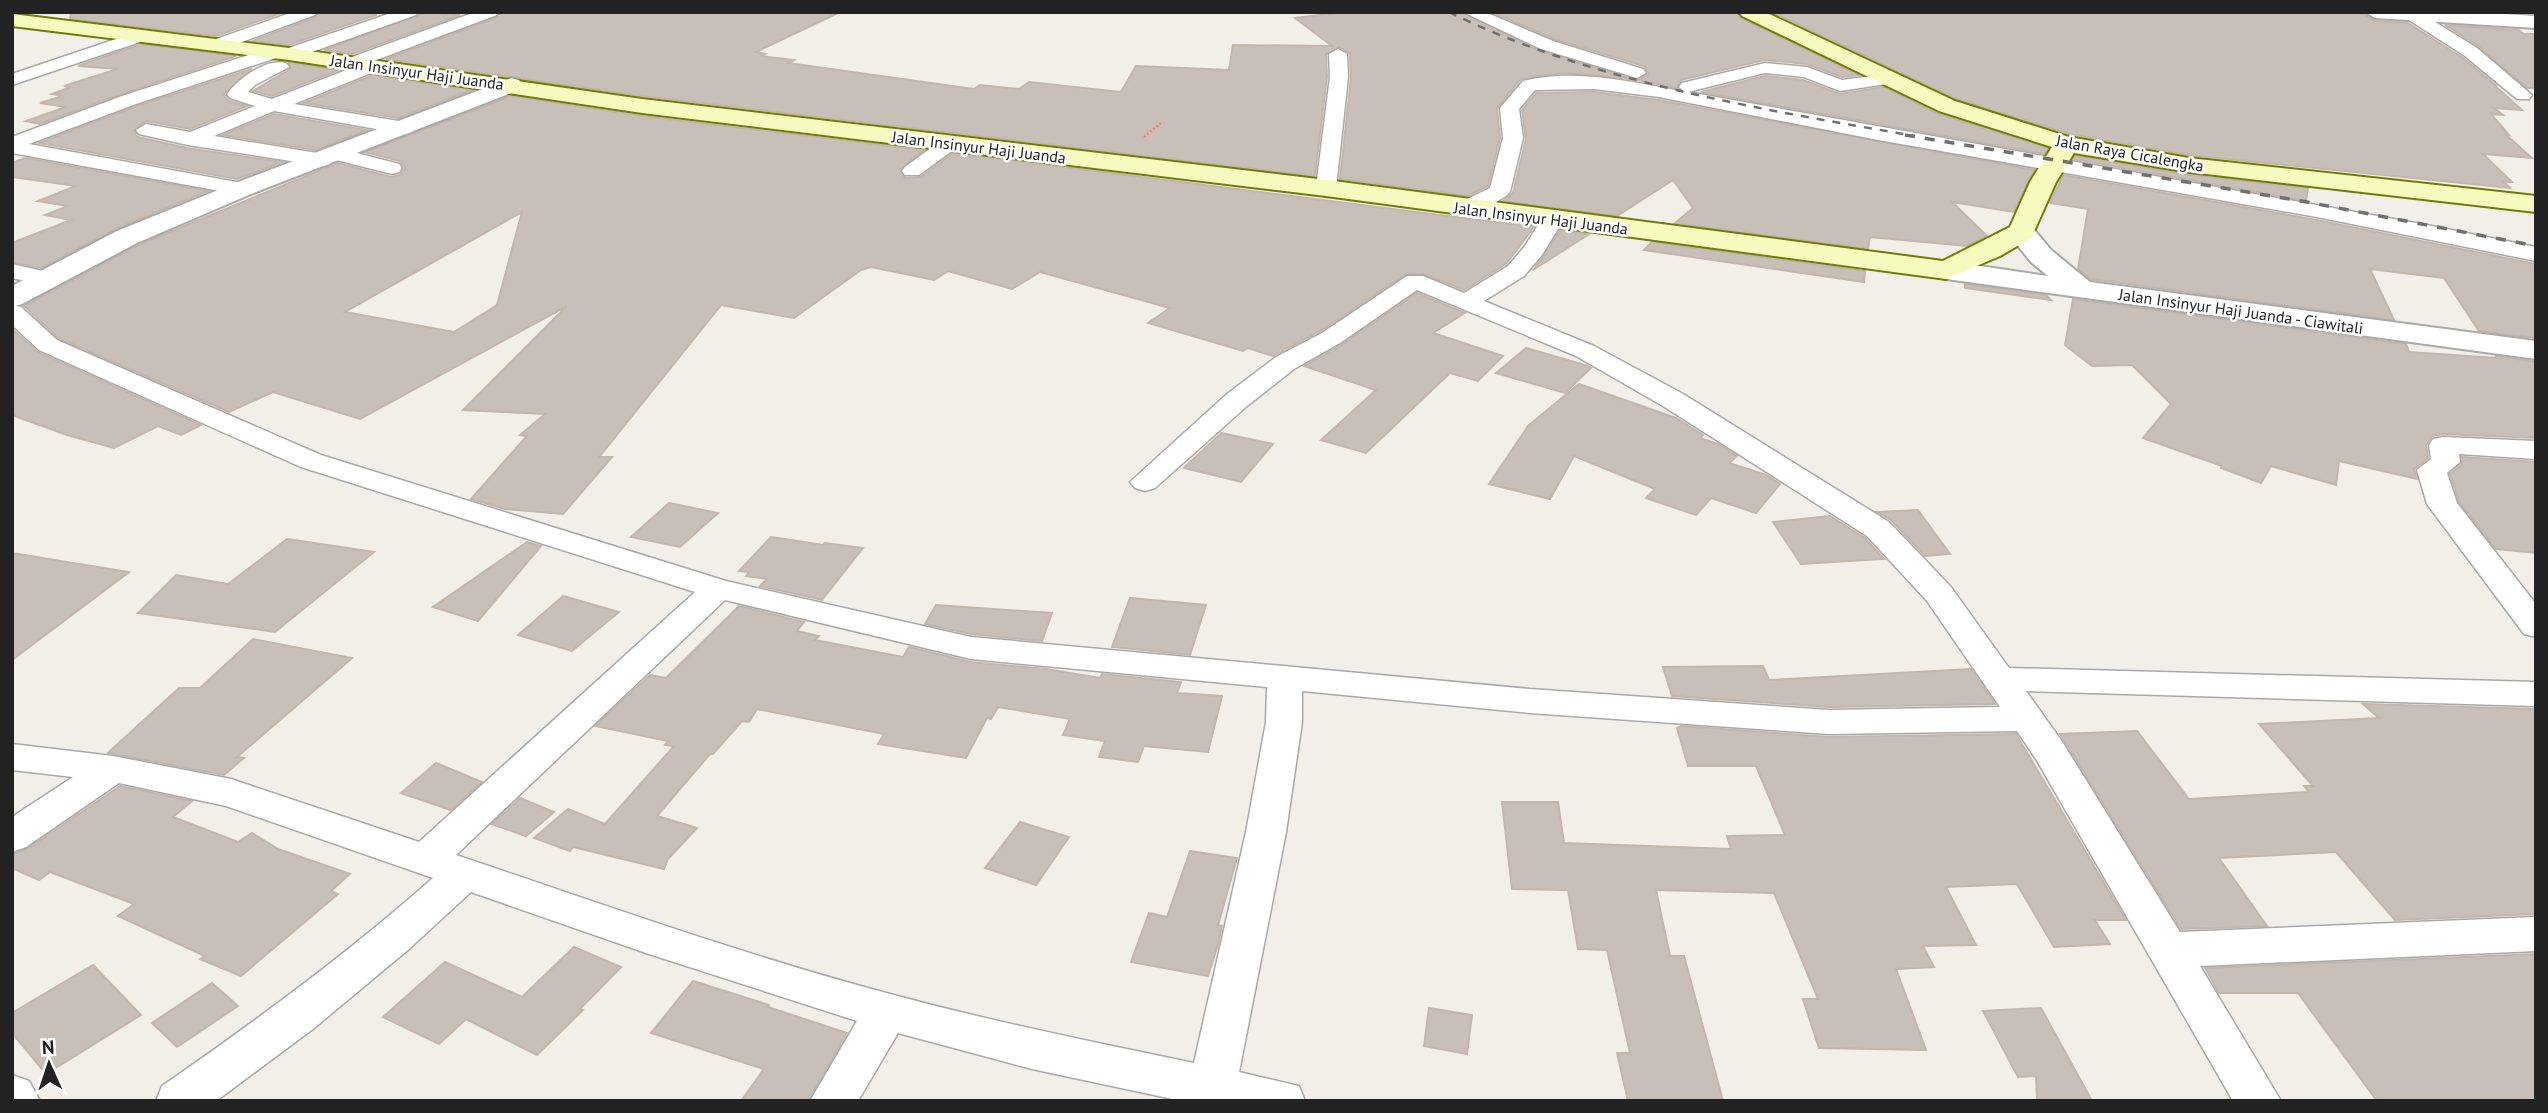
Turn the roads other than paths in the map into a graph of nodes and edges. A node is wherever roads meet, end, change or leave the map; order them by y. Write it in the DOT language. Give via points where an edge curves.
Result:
graph roads {
  1 [pos="309,12"];
  2 [pos="410,12"];
  3 [pos="491,12"];
  4 [pos="1471,12"];
  5 [pos="1749,12"];
  6 [pos="2375,12"];
  7 [pos="360,14"];
  8 [pos="2412,15"];
  9 [pos="12,20"];
  10 [pos="2536,22"];
  11 [pos="382,23"];
  12 [pos="137,37"];
  13 [pos="425,37"];
  14 [pos="214,46"];
  15 [pos="283,54"];
  16 [pos="1338,54"];
  17 [pos="360,65"];
  18 [pos="1888,79"];
  19 [pos="12,80"];
  20 [pos="511,85"];
  21 [pos="1688,87"];
  22 [pos="2524,95"];
  23 [pos="270,105"];
  24 [pos="405,128"];
  25 [pos="146,130"];
  26 [pos="188,139"];
  27 [pos="949,144"];
  28 [pos="12,146"];
  29 [pos="57,155"];
  30 [pos="2060,155"];
  31 [pos="331,157"];
  32 [pos="23,167"];
  33 [pos="393,168"];
  34 [pos="912,171"];
  35 [pos="1326,188"];
  36 [pos="242,189"];
  37 [pos="2536,204"];
  38 [pos="1467,208"];
  39 [pos="1553,219"];
  40 [pos="2021,232"];
  41 [pos="2536,254"];
  42 [pos="1946,270"];
  43 [pos="12,271"];
  44 [pos="48,279"];
  45 [pos="2081,290"];
  46 [pos="12,298"];
  47 [pos="1466,302"];
  48 [pos="12,313"];
  49 [pos="2536,350"];
  50 [pos="2536,450"];
  51 [pos="1145,482"];
  52 [pos="718,589"];
  53 [pos="2536,627"];
  54 [pos="1284,676"];
  55 [pos="1998,679"];
  56 [pos="2536,694"];
  57 [pos="2026,719"];
  58 [pos="12,757"];
  59 [pos="113,769"];
  60 [pos="12,836"];
  61 [pos="425,860"];
  62 [pos="465,873"];
  63 [pos="2536,934"];
  64 [pos="2169,950"];
  65 [pos="887,1012"];
  66 [pos="1212,1088"];
  67 [pos="12,1096"];
  68 [pos="17,1101"];
  69 [pos="179,1101"];
  70 [pos="833,1101"];
  71 [pos="1282,1101"];
  72 [pos="2258,1101"];
  1 -- 14 [label="street"];
  2 -- 11 [label="street"];
  3 -- 13 [label="street"];
  4 -- 21 [label="street" via="1546,45"];
  5 -- 18 [label="main road, Jalan Raya Cicalengka"];
  6 -- 8 [label="street"];
  7 -- 11 [label="street"];
  7 -- 15 [label="street"];
  8 -- 10 [label="street"];
  8 -- 22 [label="street" via="2471,52"];
  9 -- 12 [label="main road, Jalan Insinyur Haji Juanda"];
  11 -- 13 [label="street"];
  11 -- 15 [label="street"];
  12 -- 14 [label="main road, Jalan Insinyur Haji Juanda"];
  12 -- 19 [label="street"];
  13 -- 17 [label="street"];
  14 -- 15 [label="main road, Jalan Insinyur Haji Juanda"];
  15 -- 17 [label="main road, Jalan Insinyur Haji Juanda"];
  15 -- 23 [label="street" via="236,94"];
  15 -- 28 [label="street" via="118,104"];
  16 -- 35 [label="street"];
  17 -- 20 [label="main road, Jalan Insinyur Haji Juanda"];
  17 -- 23 [label="street"];
  18 -- 21 [label="street" via="1840,86 1807,72 1765,68"];
  18 -- 30 [label="main road, Jalan Raya Cicalengka"];
  20 -- 24 [label="street"];
  20 -- 27 [label="main road, Jalan Insinyur Haji Juanda"];
  21 -- 30 [label="street" via="1873,125"];
  23 -- 24 [label="street"];
  23 -- 26 [label="street"];
  24 -- 31 [label="street"];
  25 -- 26 [label="street"];
  26 -- 31 [label="street"];
  27 -- 34 [label="street"];
  27 -- 35 [label="main road, Jalan Insinyur Haji Juanda"];
  28 -- 29 [label="street"];
  29 -- 32 [label="street"];
  29 -- 36 [label="street"];
  30 -- 37 [label="main road, Jalan Raya Cicalengka"];
  30 -- 38 [label="street" via="1970,152 1608,83 1560,82 1530,85 1508,108 1513,115 1513,137 1499,192"];
  30 -- 40 [label="main road"];
  30 -- 41 [label="street"];
  31 -- 33 [label="street"];
  31 -- 36 [label="street"];
  35 -- 38 [label="main road, Jalan Insinyur Haji Juanda"];
  36 -- 44 [label="street" via="127,237"];
  38 -- 39 [label="main road, Jalan Insinyur Haji Juanda"];
  39 -- 42 [label="main road, Jalan Insinyur Haji Juanda"];
  39 -- 47 [label="street" via="1516,271"];
  40 -- 42 [label="main road"];
  40 -- 45 [label="street"];
  42 -- 45 [label="street, Jalan Insinyur Haji Juanda - Ciawitali"];
  43 -- 44 [label="street"];
  44 -- 46 [label="street"];
  45 -- 49 [label="street, Jalan Insinyur Haji Juanda - Ciawitali"];
  47 -- 51 [label="street" via="1415,281 1285,363"];
  47 -- 55 [label="street" via="1586,351 1878,529 1939,594"];
  48 -- 52 [label="street" via="48,345 311,461"];
  50 -- 53 [label="street" via="2443,445 2446,462 2432,470 2442,505"];
  52 -- 54 [label="street" via="971,648"];
  52 -- 61 [label="street"];
  54 -- 57 [label="street" via="1530,701 1829,722"];
  54 -- 66 [label="street" via="1284,722 1266,832"];
  55 -- 56 [label="street"];
  55 -- 57 [label="street"];
  57 -- 64 [label="street"];
  58 -- 59 [label="street"];
  59 -- 60 [label="street"];
  59 -- 61 [label="street" via="231,793"];
  61 -- 62 [label="street"];
  62 -- 65 [label="street"];
  62 -- 69 [label="street" via="297,1016"];
  63 -- 64 [label="street"];
  64 -- 72 [label="street"];
  65 -- 66 [label="street" via="1032,1050"];
  65 -- 70 [label="street"];
  66 -- 71 [label="street"];
  67 -- 68 [label="street"];
}
